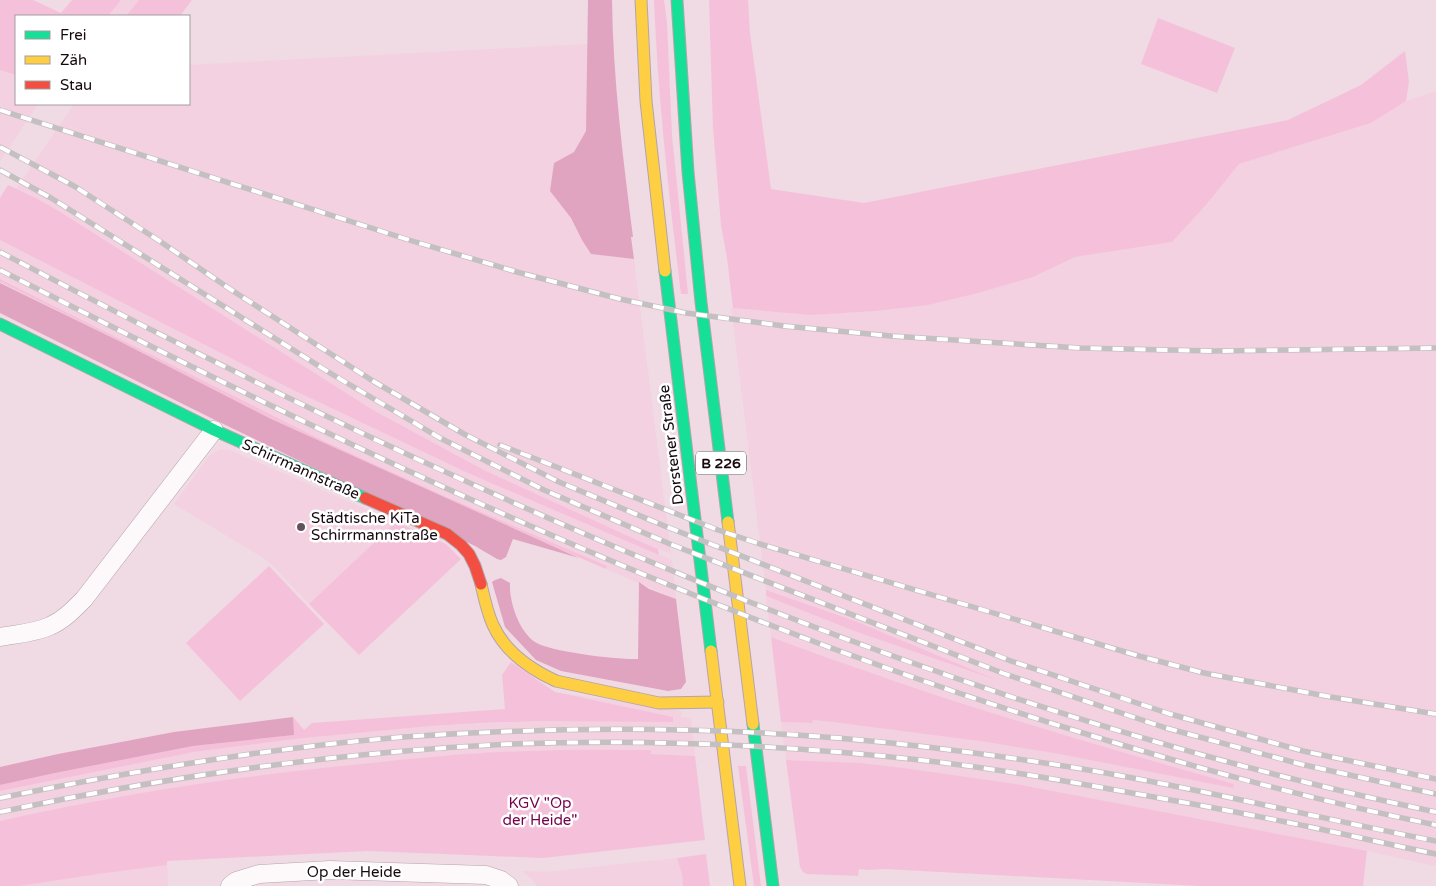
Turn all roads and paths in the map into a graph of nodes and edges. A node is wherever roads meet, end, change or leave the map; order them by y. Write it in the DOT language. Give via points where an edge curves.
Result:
graph roads {
  1 [pos="641,0"];
  2 [pos="677,0"];
  3 [pos="0,324"];
  4 [pos="214,430"];
  5 [pos="0,637"];
  6 [pos="718,702"];
  7 [pos="230,886"];
  8 [pos="509,886"];
  9 [pos="740,886"];
  10 [pos="773,886"];
  1 -- 6 [label="main road, Dorstener Straße / B 226" via="646,101"];
  2 -- 10 [label="main road, B 226" via="688,172 701,302"];
  3 -- 4 [label="main road, Schirrmannstraße"];
  4 -- 5 [label="street" via="73,611 50,626"];
  4 -- 6 [label="main road, Schirrmannstraße" via="456,540 471,558 493,626 511,649 540,674 556,681 659,703"];
  6 -- 9 [label="main road, Dorstener Straße / B 226"];
  7 -- 8 [label="street, Op der Heide" via="259,874 330,870 486,875"];
}
